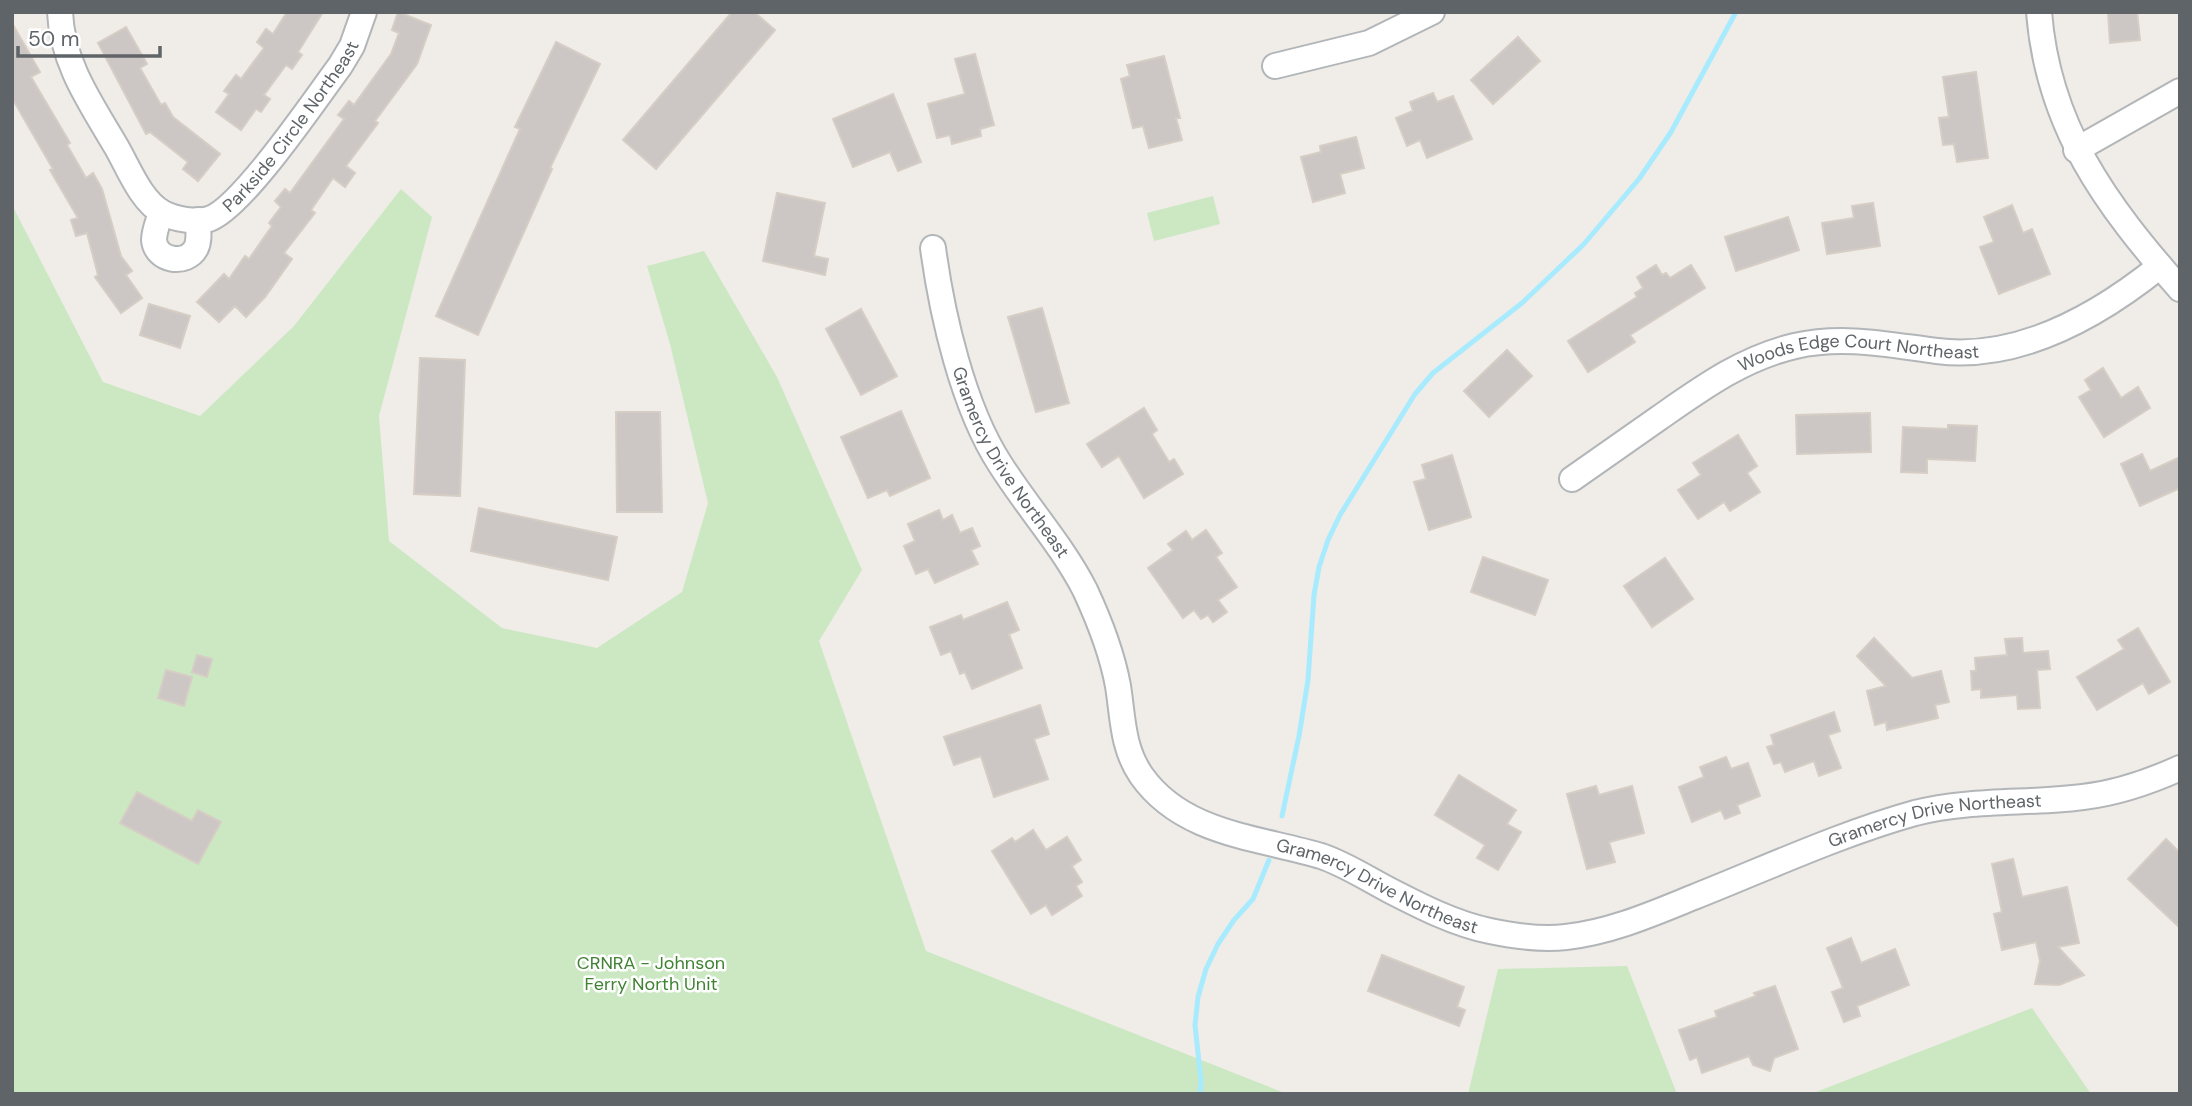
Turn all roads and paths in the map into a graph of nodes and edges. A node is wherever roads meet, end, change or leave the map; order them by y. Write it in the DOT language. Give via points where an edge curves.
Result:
graph roads {
  1 [pos="60,12"];
  2 [pos="364,12"];
  3 [pos="1432,12"];
  4 [pos="2039,12"];
  5 [pos="1275,66"];
  6 [pos="2180,91"];
  7 [pos="2076,150"];
  8 [pos="161,212"];
  9 [pos="198,220"];
  10 [pos="933,248"];
  11 [pos="2160,266"];
  12 [pos="2180,289"];
  13 [pos="1572,479"];
  14 [pos="2180,768"];
  1 -- 8 [label="street" via="72,71 141,191"];
  2 -- 9 [label="street, Parkside Circle Northeast" via="340,66 249,187 225,211"];
  3 -- 5 [label="street" via="1369,43"];
  4 -- 7 [label="street" via="2052,88"];
  6 -- 7 [label="street"];
  7 -- 11 [label="street"];
  8 -- 9 [label="street, Parkside Circle Northeast"];
  8 -- 9 [label="street, Parkside Circle Northeast" via="154,240 167,258 186,258 195,249"];
  10 -- 14 [label="street, Gramercy Drive Northeast" via="975,416 998,461 1078,577 1092,605 1118,683 1129,754 1141,776 1163,799 1214,829 1344,865 1464,924 1562,938 1618,927 1919,812 2085,797 2141,784"];
  11 -- 12 [label="street"];
  11 -- 13 [label="street, Woods Edge Court Northeast" via="2093,311 2015,346 1962,352 1849,340 1776,351 1702,388"];
}
